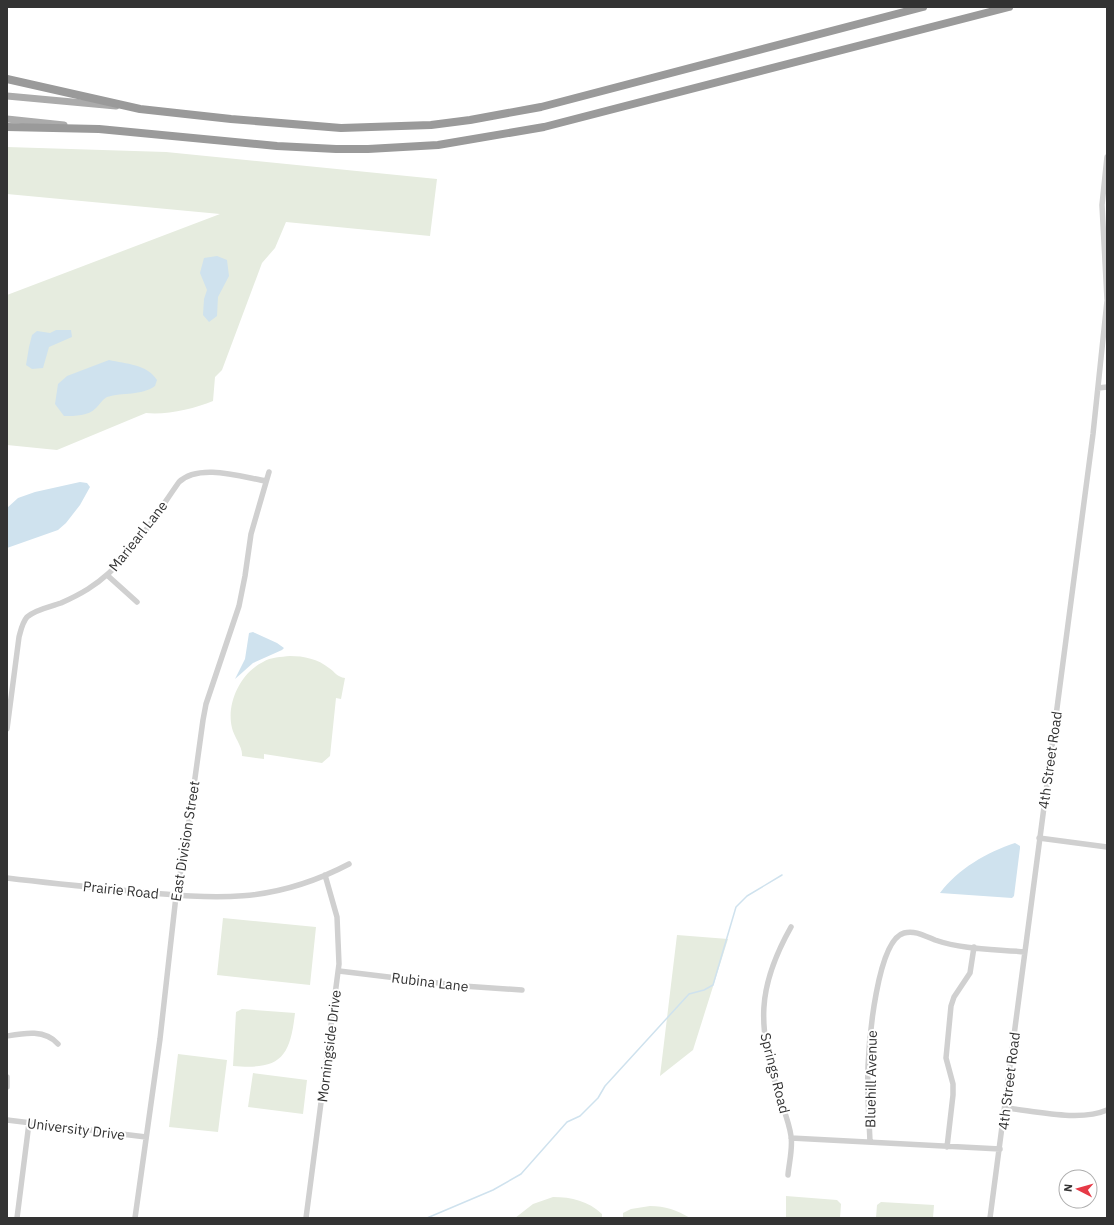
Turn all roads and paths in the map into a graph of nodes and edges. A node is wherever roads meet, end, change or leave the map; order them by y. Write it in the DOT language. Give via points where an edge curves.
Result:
graph roads {
  1 [pos="923,7"];
  2 [pos="1009,7"];
  3 [pos="7,79"];
  4 [pos="7,96"];
  5 [pos="140,109"];
  6 [pos="7,119"];
  7 [pos="7,127"];
  8 [pos="99,129"];
  9 [pos="1107,157"];
  10 [pos="1107,300"];
  11 [pos="1107,387"];
  12 [pos="1098,388"];
  13 [pos="269,472"];
  14 [pos="266,481"];
  15 [pos="107,575"];
  16 [pos="136,602"];
  17 [pos="7,729"];
  18 [pos="1040,838"];
  19 [pos="1107,847"];
  20 [pos="348,864"];
  21 [pos="325,875"];
  22 [pos="7,878"];
  23 [pos="176,896"];
  24 [pos="791,927"];
  25 [pos="974,947"];
  26 [pos="1025,952"];
  27 [pos="339,971"];
  28 [pos="522,990"];
  29 [pos="7,1036"];
  30 [pos="58,1044"];
  31 [pos="7,1077"];
  32 [pos="7,1087"];
  33 [pos="1006,1108"];
  34 [pos="1107,1110"];
  35 [pos="7,1120"];
  36 [pos="29,1123"];
  37 [pos="146,1137"];
  38 [pos="791,1138"];
  39 [pos="870,1142"];
  40 [pos="947,1147"];
  41 [pos="1000,1149"];
  42 [pos="788,1175"];
  43 [pos="17,1218"];
  44 [pos="135,1218"];
  45 [pos="306,1218"];
  46 [pos="990,1218"];
  1 -- 5 [label="highway" via="541,107 470,120 341,128 288,125"];
  2 -- 8 [label="highway" via="544,127 438,145 368,150 336,149"];
  3 -- 5 [label="highway"];
  4 -- 5 [label="main road"];
  6 -- 8 [label="main road"];
  7 -- 8 [label="highway"];
  9 -- 10 [label="street, 4th Street Road" via="1102,205"];
  10 -- 12 [label="street, 4th Street Road"];
  11 -- 12 [label="street"];
  12 -- 18 [label="street, 4th Street Road"];
  13 -- 14 [label="street, East Division Street"];
  14 -- 15 [label="street, Mariearl Lane" via="204,472 187,476 179,482 126,556"];
  14 -- 23 [label="street, East Division Street" via="251,534 239,606 206,704"];
  15 -- 16 [label="street"];
  15 -- 17 [label="street, Mariearl Lane" via="80,594 36,611 25,621 19,640"];
  18 -- 19 [label="street"];
  18 -- 26 [label="street, 4th Street Road"];
  20 -- 21 [label="street, Prairie Road"];
  21 -- 23 [label="street, Prairie Road" via="286,889 248,896"];
  21 -- 27 [label="street, Morningside Drive" via="338,918"];
  22 -- 23 [label="street, Prairie Road"];
  23 -- 37 [label="street, East Division Street"];
  24 -- 38 [label="street, Springs Road" via="773,960 768,978 763,1021 766,1049"];
  25 -- 26 [label="street, Bluehill Avenue"];
  25 -- 39 [label="street, Bluehill Avenue" via="953,945 911,932 901,934 887,950 876,996 870,1044"];
  25 -- 40 [label="street" via="970,973 951,1006 946,1058 953,1084 953,1095"];
  26 -- 33 [label="street, 4th Street Road"];
  27 -- 28 [label="street, Rubina Lane" via="463,986"];
  27 -- 45 [label="street, Morningside Drive"];
  29 -- 30 [label="street" via="38,1034 48,1036"];
  31 -- 32 [label="street"];
  33 -- 34 [label="street" via="1081,1116"];
  33 -- 41 [label="street, 4th Street Road"];
  35 -- 36 [label="street, University Drive"];
  36 -- 37 [label="street, University Drive"];
  36 -- 43 [label="street"];
  37 -- 44 [label="street, East Division Street"];
  38 -- 39 [label="street"];
  38 -- 42 [label="street, Springs Road"];
  39 -- 40 [label="street"];
  40 -- 41 [label="street"];
  41 -- 46 [label="street, 4th Street Road"];
}
